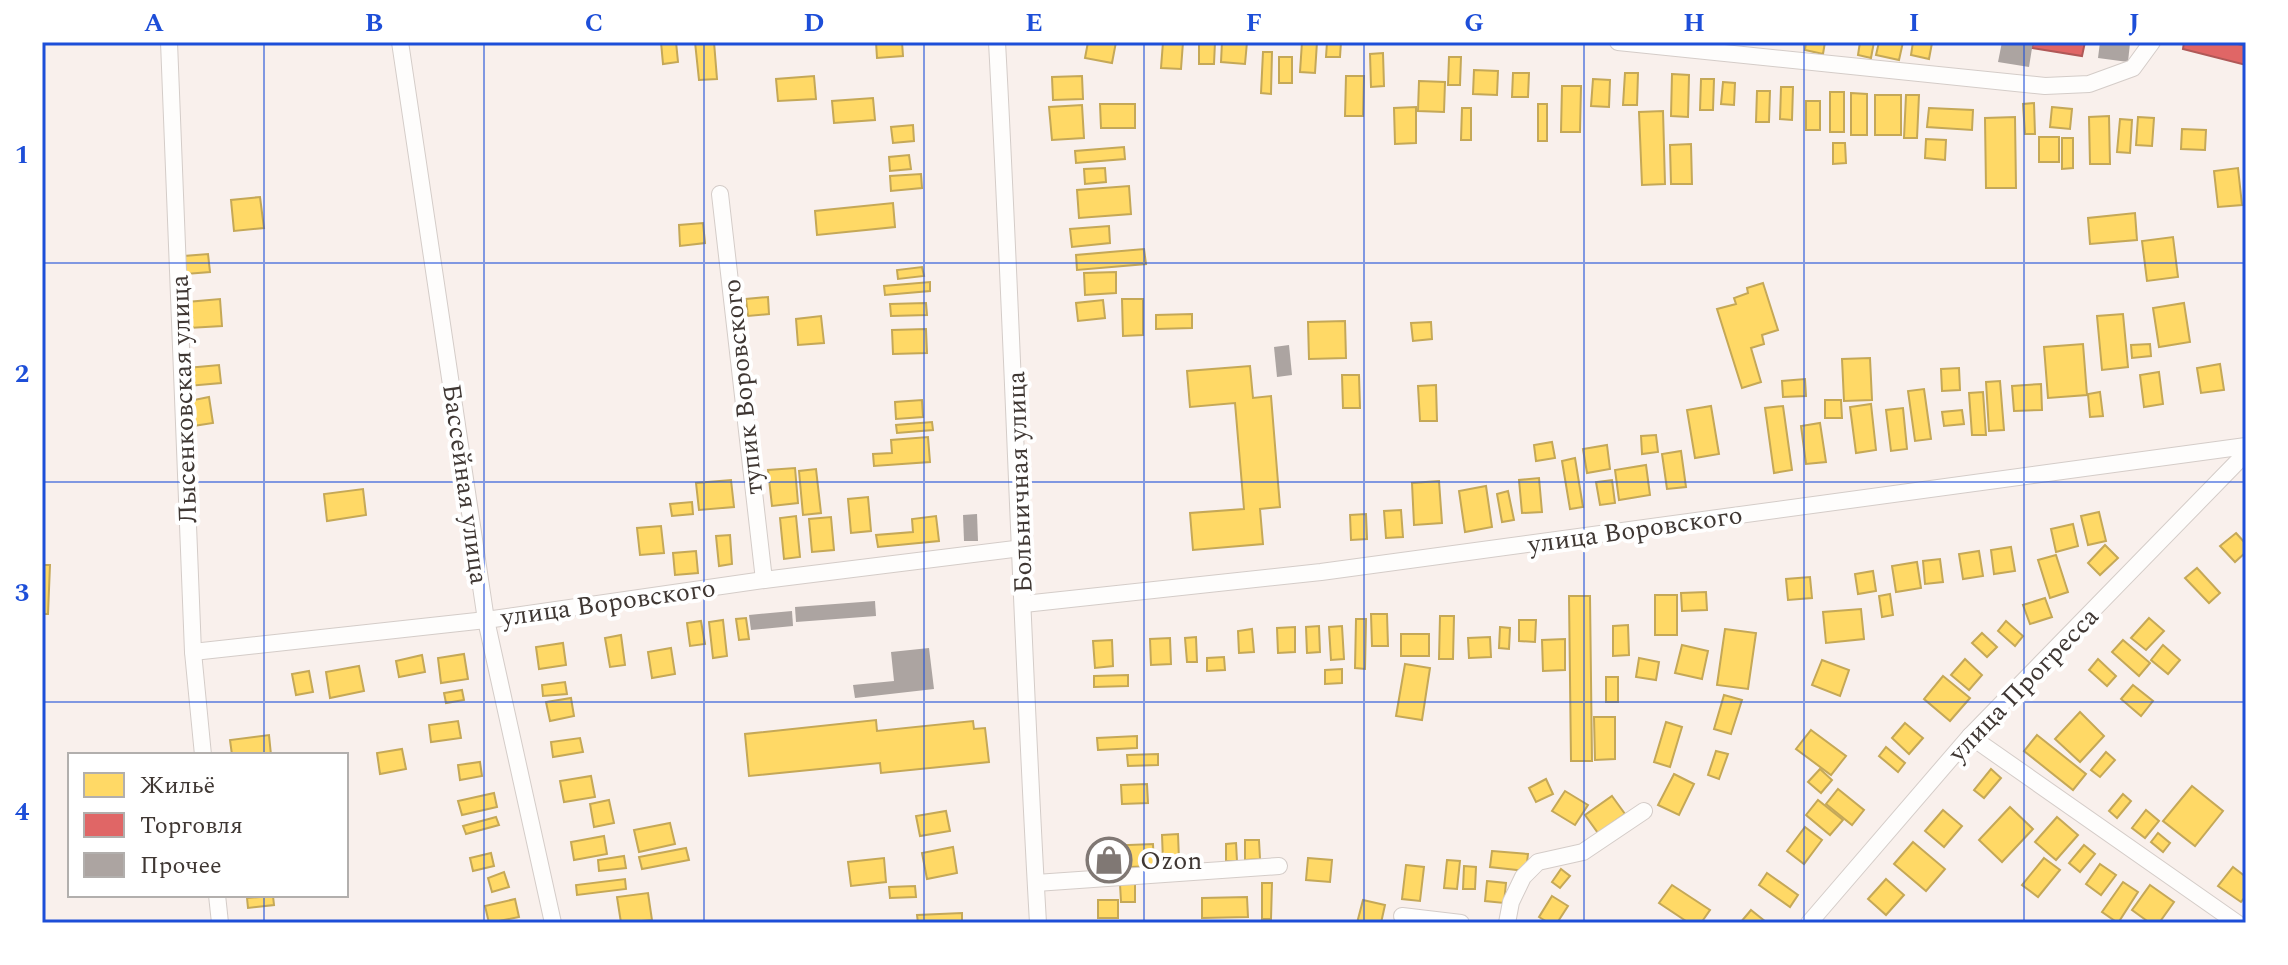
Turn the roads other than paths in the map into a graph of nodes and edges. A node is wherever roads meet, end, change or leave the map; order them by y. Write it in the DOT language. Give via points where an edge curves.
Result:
graph roads {
  1 [pos="169,42"];
  2 [pos="400,42"];
  3 [pos="997,42"];
  4 [pos="1618,42"];
  5 [pos="2152,42"];
  6 [pos="720,194"];
  7 [pos="2246,446"];
  8 [pos="2246,453"];
  9 [pos="1022,548"];
  10 [pos="764,580"];
  11 [pos="1024,604"];
  12 [pos="486,620"];
  13 [pos="193,652"];
  14 [pos="1970,736"];
  15 [pos="203,753"];
  16 [pos="1644,811"];
  17 [pos="1279,866"];
  18 [pos="1036,883"];
  19 [pos="217,897"];
  20 [pos="1402,916"];
  21 [pos="220,923"];
  22 [pos="553,923"];
  23 [pos="1038,923"];
  24 [pos="1461,923"];
  25 [pos="1507,923"];
  26 [pos="1809,923"];
  27 [pos="2237,923"];
  1 -- 13 [label="street, Лысенковская улица"];
  2 -- 12 [label="street, Бассейная улица"];
  3 -- 9 [label="street, Больничная улица"];
  4 -- 5 [label="street" via="2045,86 2089,84 2133,68"];
  6 -- 10 [label="street, тупик Воровского"];
  7 -- 11 [label="street, улица Воровского" via="1321,572"];
  8 -- 14 [label="street, улица Прогресса"];
  9 -- 10 [label="street, улица Воровского"];
  9 -- 11 [label="street, Больничная улица"];
  10 -- 12 [label="street, улица Воровского"];
  11 -- 18 [label="street, Больничная улица"];
  12 -- 13 [label="street, улица Воровского"];
  12 -- 22 [label="street, Бассейная улица"];
  13 -- 15 [label="street, Лысенковская улица"];
  14 -- 26 [label="street, улица Прогресса"];
  14 -- 27 [label="street"];
  16 -- 25 [label="street" via="1583,852 1538,862 1523,877"];
  17 -- 18 [label="street"];
  18 -- 23 [label="street, Больничная улица"];
  19 -- 21 [label="street"];
  20 -- 24 [label="street"];
}
